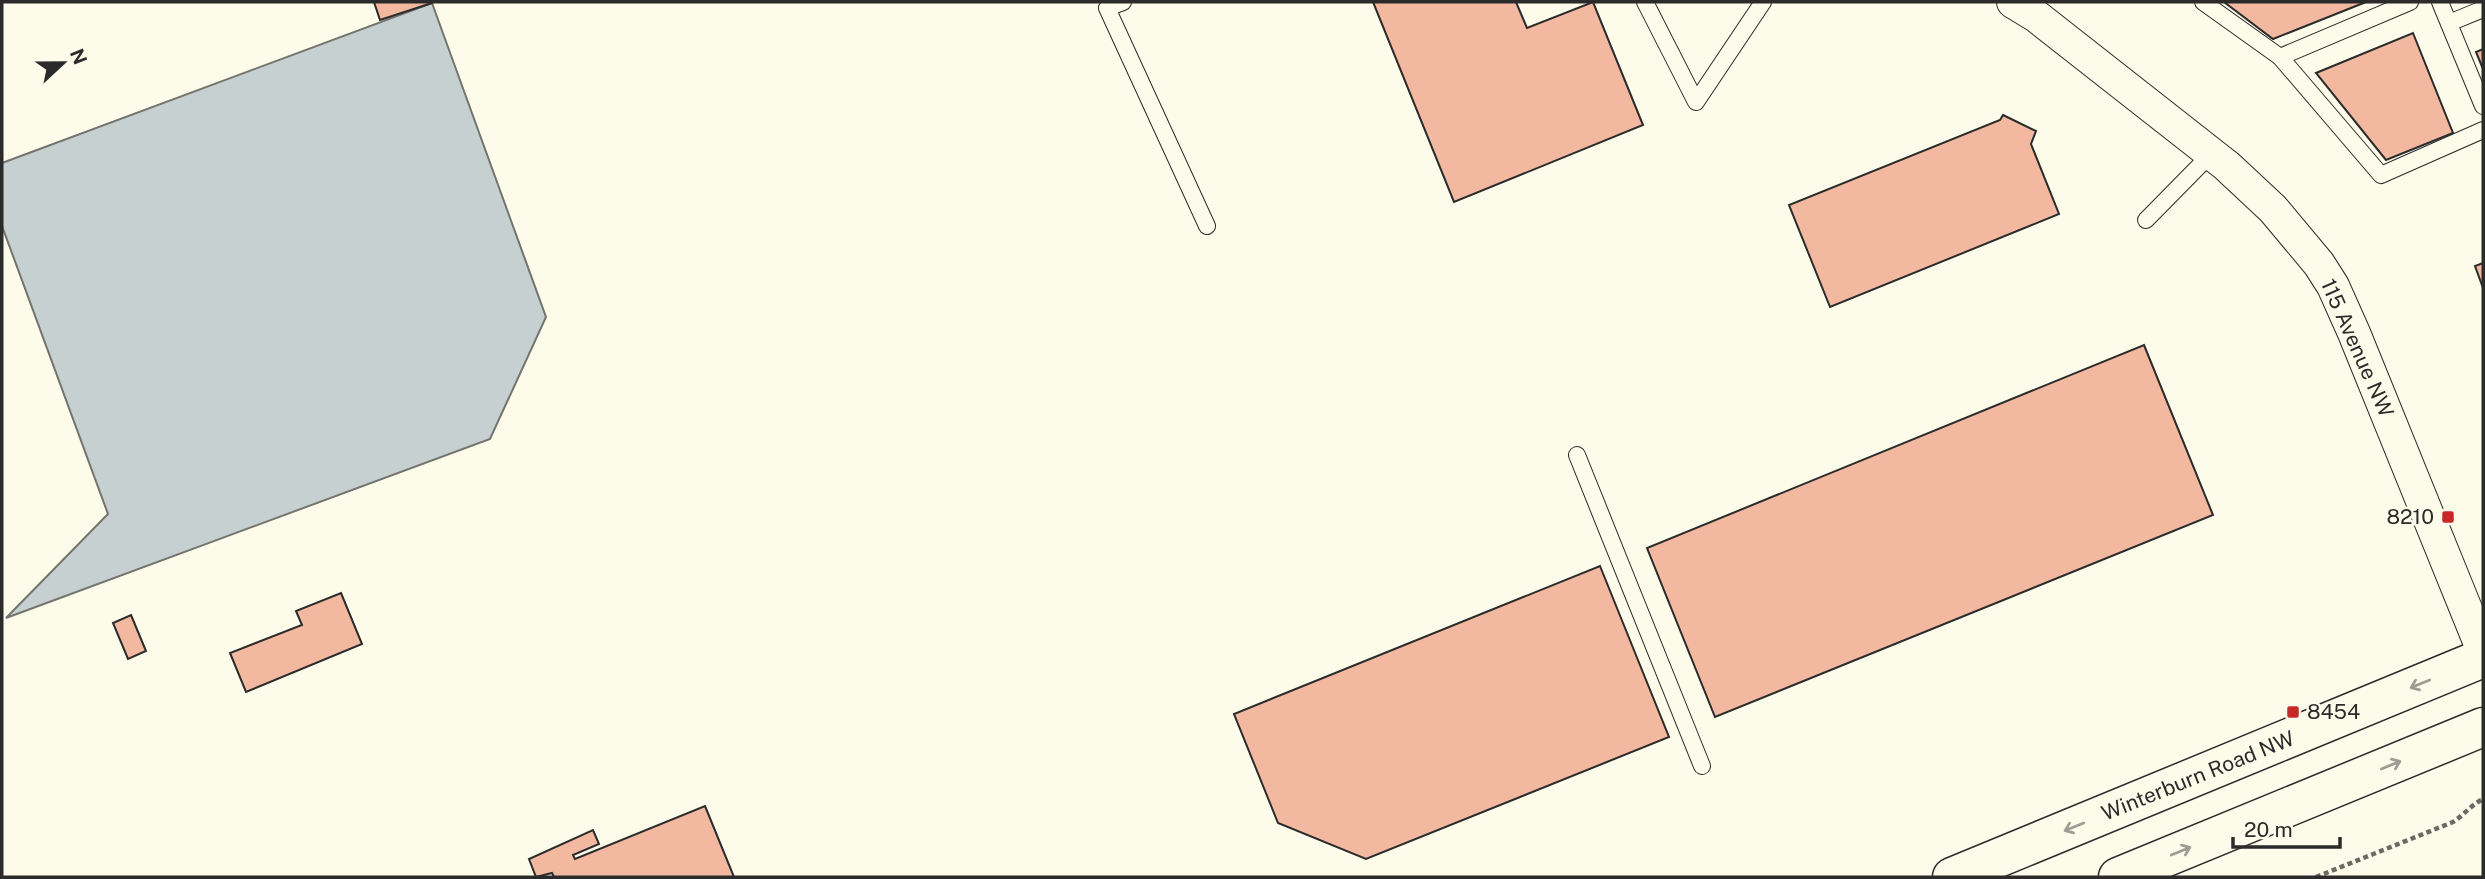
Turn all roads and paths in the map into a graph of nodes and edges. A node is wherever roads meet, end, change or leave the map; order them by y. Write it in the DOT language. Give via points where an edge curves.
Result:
graph roads {
  1 [pos="1123,2"];
  2 [pos="1645,2"];
  3 [pos="1763,2"];
  4 [pos="2013,2"];
  5 [pos="2203,2"];
  6 [pos="2410,2"];
  7 [pos="2440,2"];
  8 [pos="2483,9"];
  9 [pos="2449,23"];
  10 [pos="2280,57"];
  11 [pos="2483,106"];
  12 [pos="2483,130"];
  13 [pos="2211,154"];
  14 [pos="2146,220"];
  15 [pos="1207,226"];
  16 [pos="1577,455"];
  17 [pos="2483,651"];
  18 [pos="2483,658"];
  19 [pos="2483,727"];
  20 [pos="1702,766"];
  21 [pos="2483,799"];
  22 [pos="1952,877"];
  23 [pos="2118,877"];
  24 [pos="2316,877"];
  1 -- 15 [label="lane" via="1107,8"];
  2 -- 3 [label="lane" via="1696,102"];
  4 -- 13 [label="street, 115 Avenue NW"];
  5 -- 10 [label="lane"];
  6 -- 10 [label="lane"];
  7 -- 9 [label="lane"];
  8 -- 9 [label="lane"];
  9 -- 11 [label="lane"];
  10 -- 12 [label="lane" via="2381,175"];
  13 -- 14 [label="lane"];
  13 -- 17 [label="street, 115 Avenue NW" via="2273,209 2333,286"];
  16 -- 20 [label="lane"];
  18 -- 22 [label="main road, Winterburn Road NW, one-way"];
  23 -- 19 [label="main road, one-way"];
  21 -- 24 [label="path" via="2453,822"];
}
